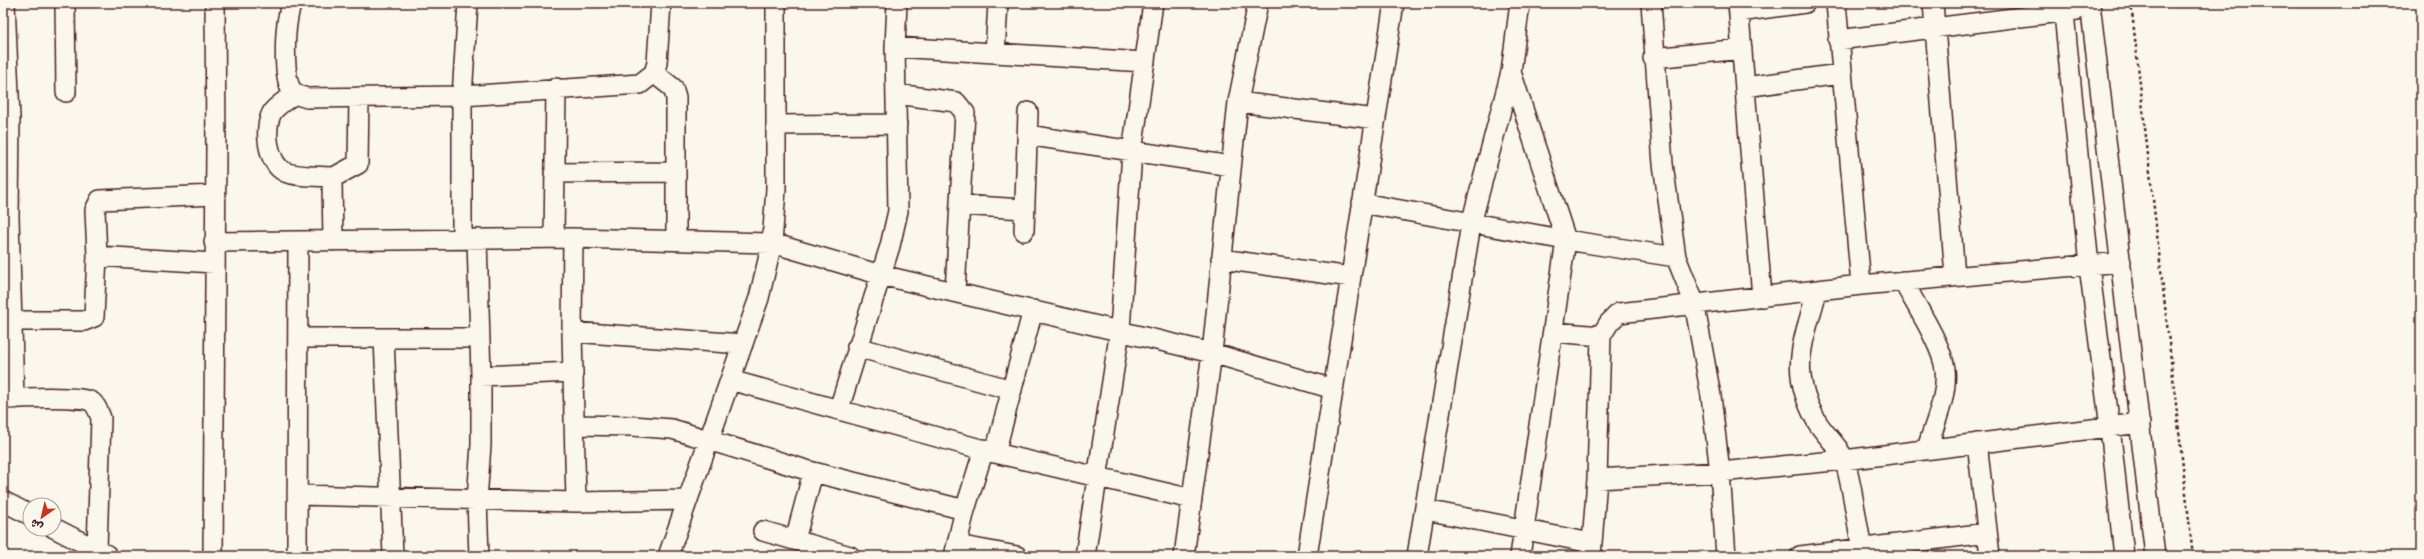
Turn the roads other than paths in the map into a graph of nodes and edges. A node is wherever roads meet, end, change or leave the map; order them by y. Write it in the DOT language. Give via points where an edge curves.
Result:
graph roads {
  1 [pos="5,3"];
  2 [pos="64,3"];
  3 [pos="215,3"];
  4 [pos="293,3"];
  5 [pos="468,3"];
  6 [pos="661,3"];
  7 [pos="776,3"];
  8 [pos="897,3"];
  9 [pos="998,3"];
  10 [pos="1152,3"];
  11 [pos="1258,3"];
  12 [pos="1394,3"];
  13 [pos="1520,3"];
  14 [pos="1651,3"];
  15 [pos="1805,3"];
  16 [pos="1836,3"];
  17 [pos="1933,3"];
  18 [pos="2091,5"];
  19 [pos="1738,7"];
  20 [pos="2064,7"];
  21 [pos="1934,27"];
  22 [pos="1838,40"];
  23 [pos="895,47"];
  24 [pos="1742,49"];
  25 [pos="995,53"];
  26 [pos="1653,58"];
  27 [pos="1145,62"];
  28 [pos="1511,72"];
  29 [pos="654,73"];
  30 [pos="1840,74"];
  31 [pos="1745,87"];
  32 [pos="556,88"];
  33 [pos="66,92"];
  34 [pos="295,94"];
  35 [pos="896,94"];
  36 [pos="462,96"];
  37 [pos="359,97"];
  38 [pos="1238,102"];
  39 [pos="1028,112"];
  40 [pos="6,117"];
  41 [pos="1376,119"];
  42 [pos="897,124"];
  43 [pos="776,125"];
  44 [pos="1027,135"];
  45 [pos="1132,152"];
  46 [pos="1232,166"];
  47 [pos="7,170"];
  48 [pos="675,172"];
  49 [pos="554,173"];
  50 [pos="334,177"];
  51 [pos="214,195"];
  52 [pos="1362,203"];
  53 [pos="960,205"];
  54 [pos="1024,209"];
  55 [pos="1471,224"];
  56 [pos="1024,231"];
  57 [pos="554,238"];
  58 [pos="573,238"];
  59 [pos="470,239"];
  60 [pos="1566,240"];
  61 [pos="298,241"];
  62 [pos="332,241"];
  63 [pos="676,241"];
  64 [pos="214,242"];
  65 [pos="772,243"];
  66 [pos="7,256"];
  67 [pos="97,256"];
  68 [pos="1676,257"];
  69 [pos="1221,259"];
  70 [pos="2121,262"];
  71 [pos="214,263"];
  72 [pos="2089,266"];
  73 [pos="881,274"];
  74 [pos="1955,276"];
  75 [pos="1351,277"];
  76 [pos="1903,281"];
  77 [pos="1861,285"];
  78 [pos="1817,291"];
  79 [pos="955,292"];
  80 [pos="1762,297"];
  81 [pos="1694,302"];
  82 [pos="1033,310"];
  83 [pos="11,321"];
  84 [pos="1120,330"];
  85 [pos="572,332"];
  86 [pos="1553,332"];
  87 [pos="1602,336"];
  88 [pos="298,338"];
  89 [pos="384,338"];
  90 [pos="479,338"];
  91 [pos="743,344"];
  92 [pos="858,347"];
  93 [pos="1212,354"];
  94 [pos="573,372"];
  95 [pos="481,376"];
  96 [pos="730,380"];
  97 [pos="1334,389"];
  98 [pos="1012,390"];
  99 [pos="8,399"];
  100 [pos="839,409"];
  101 [pos="2140,423"];
  102 [pos="575,425"];
  103 [pos="2110,427"];
  104 [pos="708,439"];
  105 [pos="1977,443"];
  106 [pos="1927,449"];
  107 [pos="989,451"];
  108 [pos="1844,460"];
  109 [pos="813,472"];
  110 [pos="1720,472"];
  111 [pos="1098,476"];
  112 [pos="1597,479"];
  113 [pos="298,495"];
  114 [pos="390,497"];
  115 [pos="1192,499"];
  116 [pos="477,500"];
  117 [pos="688,500"];
  118 [pos="3,501"];
  119 [pos="576,502"];
  120 [pos="965,510"];
  121 [pos="1426,510"];
  122 [pos="22,511"];
  123 [pos="1524,529"];
  124 [pos="762,531"];
  125 [pos="62,532"];
  126 [pos="1987,533"];
  127 [pos="795,540"];
  128 [pos="1862,548"];
  129 [pos="955,550"];
  130 [pos="1591,550"];
  131 [pos="1899,550"];
  132 [pos="102,553"];
  133 [pos="1810,555"];
  134 [pos="213,556"];
  135 [pos="297,556"];
  136 [pos="393,556"];
  137 [pos="479,556"];
  138 [pos="668,556"];
  139 [pos="850,556"];
  140 [pos="1017,556"];
  141 [pos="1085,556"];
  142 [pos="1184,556"];
  143 [pos="1307,556"];
  144 [pos="1417,556"];
  145 [pos="1520,556"];
  146 [pos="1726,556"];
  147 [pos="1990,556"];
  148 [pos="2124,556"];
  149 [pos="2155,556"];
  1 -- 40 [label="street"];
  2 -- 33 [label="street"];
  3 -- 51 [label="street"];
  4 -- 34 [label="street" via="287,18 286,50 288,83"];
  5 -- 36 [label="street"];
  6 -- 29 [label="street" via="657,64"];
  7 -- 43 [label="street"];
  8 -- 23 [label="street"];
  9 -- 25 [label="street"];
  10 -- 27 [label="street"];
  11 -- 38 [label="street"];
  12 -- 41 [label="street"];
  13 -- 28 [label="street"];
  14 -- 26 [label="street"];
  15 -- 19 [label="street"];
  16 -- 22 [label="street"];
  17 -- 21 [label="street"];
  18 -- 20 [label="street"];
  18 -- 70 [label="street"];
  19 -- 24 [label="street"];
  20 -- 21 [label="street"];
  20 -- 72 [label="street"];
  21 -- 22 [label="street"];
  21 -- 74 [label="street"];
  22 -- 30 [label="street"];
  23 -- 25 [label="street"];
  23 -- 35 [label="street"];
  24 -- 26 [label="street"];
  24 -- 31 [label="street"];
  25 -- 27 [label="street"];
  26 -- 68 [label="street" via="1663,164"];
  27 -- 45 [label="street"];
  28 -- 55 [label="street"];
  28 -- 60 [label="street"];
  29 -- 32 [label="street" via="640,84"];
  29 -- 48 [label="street" via="673,88 676,98"];
  30 -- 31 [label="street"];
  30 -- 77 [label="street"];
  31 -- 80 [label="street"];
  32 -- 36 [label="street"];
  32 -- 49 [label="street"];
  34 -- 37 [label="street" via="307,98"];
  34 -- 50 [label="street" via="273,111 269,120 269,153 276,165 285,172"];
  35 -- 42 [label="street"];
  35 -- 53 [label="street" via="956,102 964,109 966,116"];
  36 -- 37 [label="street"];
  36 -- 59 [label="street"];
  37 -- 50 [label="street" via="358,164"];
  38 -- 41 [label="street"];
  38 -- 46 [label="street"];
  39 -- 44 [label="street"];
  40 -- 47 [label="street"];
  41 -- 52 [label="street"];
  42 -- 43 [label="street"];
  42 -- 73 [label="street" via="898,211"];
  43 -- 65 [label="street" via="776,189"];
  44 -- 45 [label="street"];
  44 -- 54 [label="street"];
  45 -- 46 [label="street"];
  45 -- 84 [label="street"];
  46 -- 69 [label="street"];
  47 -- 66 [label="street"];
  48 -- 49 [label="street"];
  48 -- 63 [label="street"];
  49 -- 57 [label="street"];
  50 -- 62 [label="street"];
  51 -- 64 [label="street"];
  51 -- 67 [label="street" via="100,200 95,210"];
  52 -- 55 [label="street"];
  52 -- 75 [label="street"];
  53 -- 54 [label="street"];
  53 -- 79 [label="street"];
  54 -- 56 [label="street"];
  55 -- 60 [label="street"];
  55 -- 121 [label="street"];
  57 -- 58 [label="street"];
  57 -- 59 [label="street"];
  58 -- 63 [label="street"];
  58 -- 85 [label="street"];
  59 -- 62 [label="street"];
  59 -- 90 [label="street"];
  60 -- 68 [label="street"];
  60 -- 86 [label="street"];
  61 -- 62 [label="street"];
  61 -- 64 [label="street"];
  61 -- 88 [label="street"];
  63 -- 65 [label="street"];
  64 -- 71 [label="street"];
  65 -- 73 [label="street"];
  65 -- 91 [label="street" via="759,298"];
  66 -- 83 [label="street"];
  67 -- 71 [label="street"];
  67 -- 83 [label="street" via="94,318 84,321"];
  68 -- 81 [label="street"];
  69 -- 75 [label="street"];
  69 -- 93 [label="street"];
  70 -- 72 [label="street"];
  70 -- 101 [label="street"];
  71 -- 134 [label="street"];
  72 -- 74 [label="street"];
  72 -- 103 [label="street"];
  73 -- 79 [label="street"];
  73 -- 92 [label="street"];
  74 -- 76 [label="street"];
  75 -- 97 [label="street"];
  76 -- 77 [label="street"];
  76 -- 106 [label="street" via="1938,347 1945,368 1944,391"];
  77 -- 78 [label="street"];
  78 -- 80 [label="street"];
  78 -- 108 [label="street" via="1799,371 1804,396 1818,423"];
  79 -- 82 [label="street"];
  80 -- 81 [label="street"];
  81 -- 87 [label="street" via="1623,311 1609,322"];
  81 -- 110 [label="street"];
  82 -- 84 [label="street"];
  82 -- 98 [label="street"];
  83 -- 99 [label="street"];
  84 -- 93 [label="street"];
  84 -- 111 [label="street"];
  85 -- 91 [label="street"];
  85 -- 94 [label="street"];
  86 -- 87 [label="street"];
  86 -- 123 [label="street"];
  87 -- 112 [label="street"];
  88 -- 89 [label="street"];
  88 -- 113 [label="street"];
  89 -- 90 [label="street"];
  89 -- 114 [label="street"];
  90 -- 95 [label="street"];
  91 -- 96 [label="street"];
  92 -- 98 [label="street"];
  92 -- 100 [label="street"];
  93 -- 97 [label="street"];
  93 -- 115 [label="street"];
  94 -- 95 [label="street"];
  94 -- 102 [label="street"];
  95 -- 116 [label="street" via="481,444"];
  96 -- 100 [label="street"];
  96 -- 104 [label="street"];
  97 -- 143 [label="street"];
  98 -- 107 [label="street"];
  99 -- 132 [label="street" via="77,399 92,402 96,407 101,418"];
  100 -- 107 [label="street"];
  101 -- 103 [label="street"];
  101 -- 149 [label="street"];
  102 -- 104 [label="street" via="672,429"];
  102 -- 119 [label="street"];
  103 -- 105 [label="street"];
  103 -- 148 [label="street"];
  104 -- 109 [label="street"];
  104 -- 117 [label="street"];
  105 -- 106 [label="street"];
  105 -- 126 [label="street"];
  106 -- 108 [label="street"];
  107 -- 111 [label="street"];
  107 -- 120 [label="street"];
  108 -- 110 [label="street"];
  108 -- 128 [label="street"];
  109 -- 120 [label="street"];
  109 -- 127 [label="street"];
  110 -- 112 [label="street"];
  110 -- 146 [label="street"];
  111 -- 115 [label="street"];
  111 -- 141 [label="street"];
  112 -- 130 [label="street"];
  113 -- 114 [label="street"];
  113 -- 135 [label="street"];
  114 -- 116 [label="street"];
  114 -- 136 [label="street"];
  115 -- 142 [label="street"];
  116 -- 119 [label="street"];
  116 -- 137 [label="street"];
  117 -- 119 [label="street"];
  117 -- 138 [label="street"];
  118 -- 122 [label="street"];
  120 -- 129 [label="street"];
  121 -- 123 [label="street"];
  121 -- 144 [label="street"];
  123 -- 130 [label="street"];
  123 -- 145 [label="street"];
  124 -- 127 [label="street"];
  125 -- 132 [label="street"];
  126 -- 131 [label="street"];
  126 -- 147 [label="street"];
  127 -- 139 [label="street"];
  128 -- 131 [label="street"];
  128 -- 133 [label="street"];
  129 -- 140 [label="street"];
}
